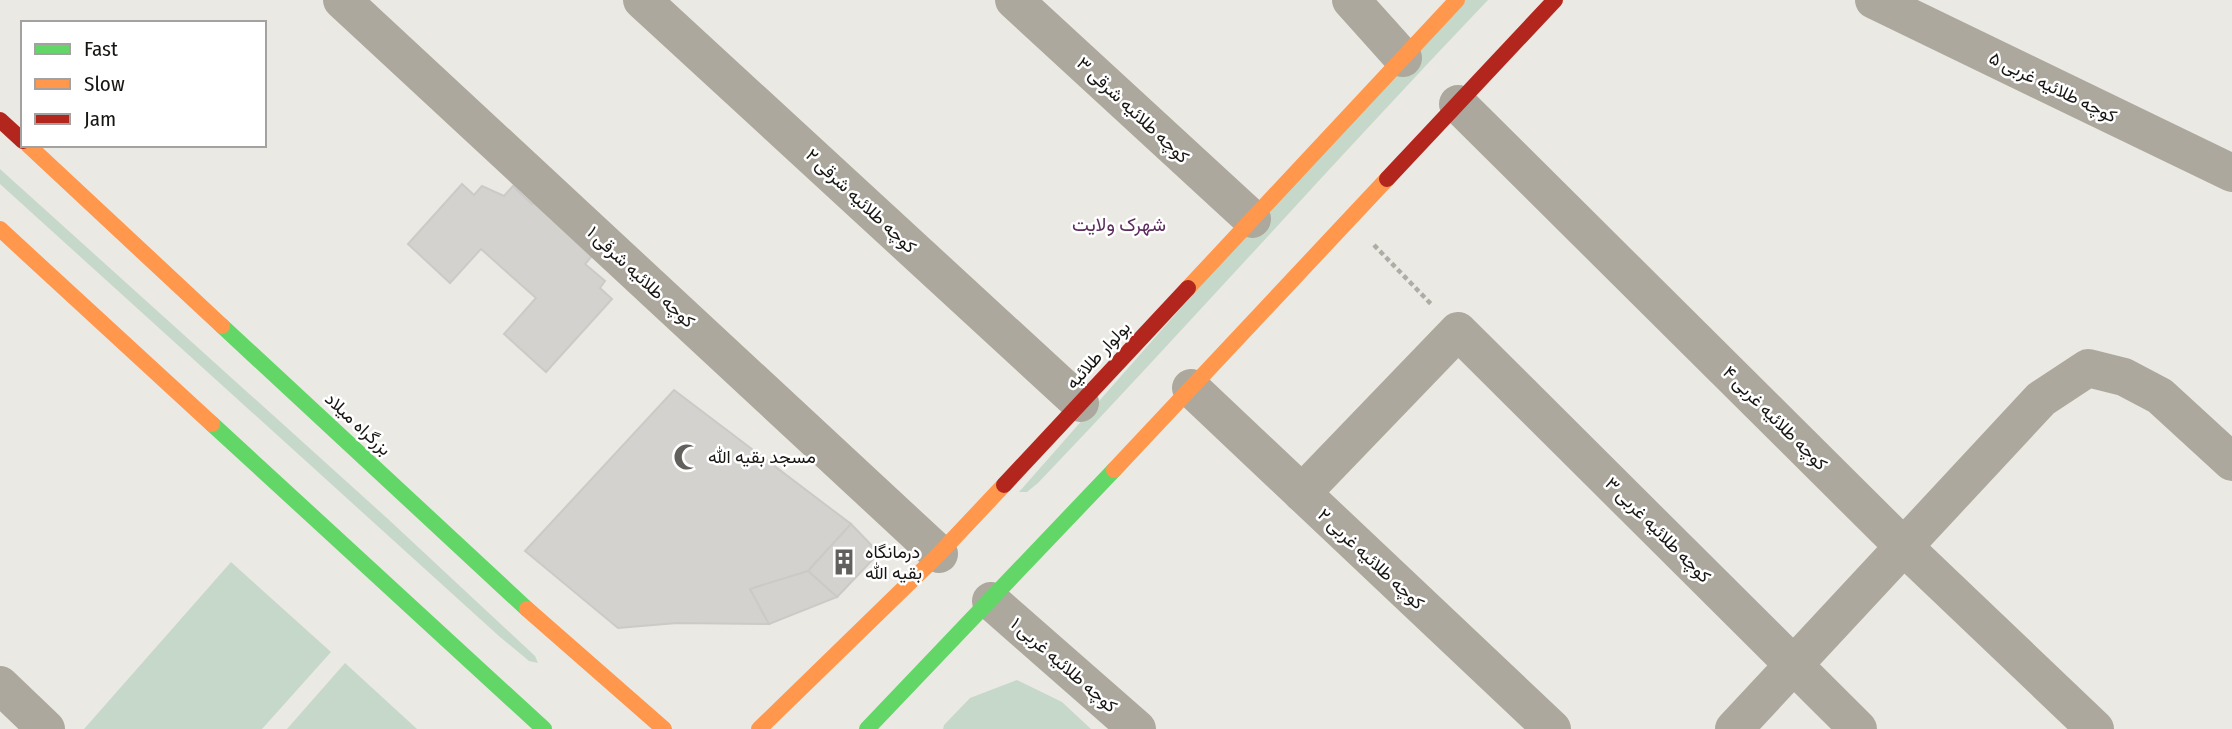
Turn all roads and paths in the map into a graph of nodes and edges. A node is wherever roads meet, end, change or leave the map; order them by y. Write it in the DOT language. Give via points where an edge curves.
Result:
graph roads {
  1 [pos="342,0"];
  2 [pos="642,0"];
  3 [pos="1014,0"];
  4 [pos="1351,0"];
  5 [pos="1458,0"];
  6 [pos="1555,0"];
  7 [pos="1874,0"];
  8 [pos="1403,58"];
  9 [pos="1458,104"];
  10 [pos="0,120"];
  11 [pos="21,139"];
  12 [pos="30,147"];
  13 [pos="2232,173"];
  14 [pos="1252,219"];
  15 [pos="1349,219"];
  16 [pos="0,229"];
  17 [pos="1458,331"];
  18 [pos="1191,388"];
  19 [pos="1080,403"];
  20 [pos="2232,462"];
  21 [pos="1302,494"];
  22 [pos="1903,546"];
  23 [pos="939,554"];
  24 [pos="991,601"];
  25 [pos="1793,664"];
  26 [pos="0,685"];
  27 [pos="47,729"];
  28 [pos="544,729"];
  29 [pos="664,729"];
  30 [pos="759,729"];
  31 [pos="867,729"];
  32 [pos="1137,729"];
  33 [pos="1552,729"];
  34 [pos="1734,729"];
  35 [pos="1858,729"];
  36 [pos="2095,729"];
  1 -- 23 [label="street, کوچه طلائیه شرقی ۱"];
  2 -- 19 [label="street, کوچه طلائیه شرقی ۲"];
  3 -- 14 [label="street, کوچه طلائیه شرقی ۳"];
  4 -- 8 [label="street"];
  5 -- 8 [label="main road, بولوار طلائیه"];
  6 -- 9 [label="main road"];
  7 -- 13 [label="street, کوچه طلائیه غربی ۵"];
  8 -- 14 [label="main road, بولوار طلائیه"];
  9 -- 15 [label="main road"];
  9 -- 22 [label="street, کوچه طلائیه غربی ۴"];
  10 -- 11 [label="main road"];
  12 -- 29 [label="main road, بزرگراه میلاد" via="527,608"];
  14 -- 19 [label="main road, بولوار طلائیه"];
  15 -- 17 [label="path"];
  15 -- 18 [label="main road"];
  16 -- 28 [label="main road"];
  17 -- 21 [label="street"];
  17 -- 25 [label="street, کوچه طلائیه غربی ۳"];
  18 -- 21 [label="street, کوچه طلائیه غربی ۲"];
  18 -- 24 [label="main road"];
  19 -- 23 [label="main road, بولوار طلائیه"];
  20 -- 22 [label="street" via="2160,396 2124,377 2088,368 2041,399"];
  21 -- 33 [label="street, کوچه طلائیه غربی ۲"];
  22 -- 25 [label="street"];
  22 -- 36 [label="street, کوچه طلائیه غربی ۴"];
  23 -- 30 [label="main road, بولوار طلائیه"];
  24 -- 31 [label="main road"];
  24 -- 32 [label="street, کوچه طلائیه غربی ۱"];
  25 -- 34 [label="street"];
  25 -- 35 [label="street, کوچه طلائیه غربی ۳"];
  26 -- 27 [label="street"];
}
